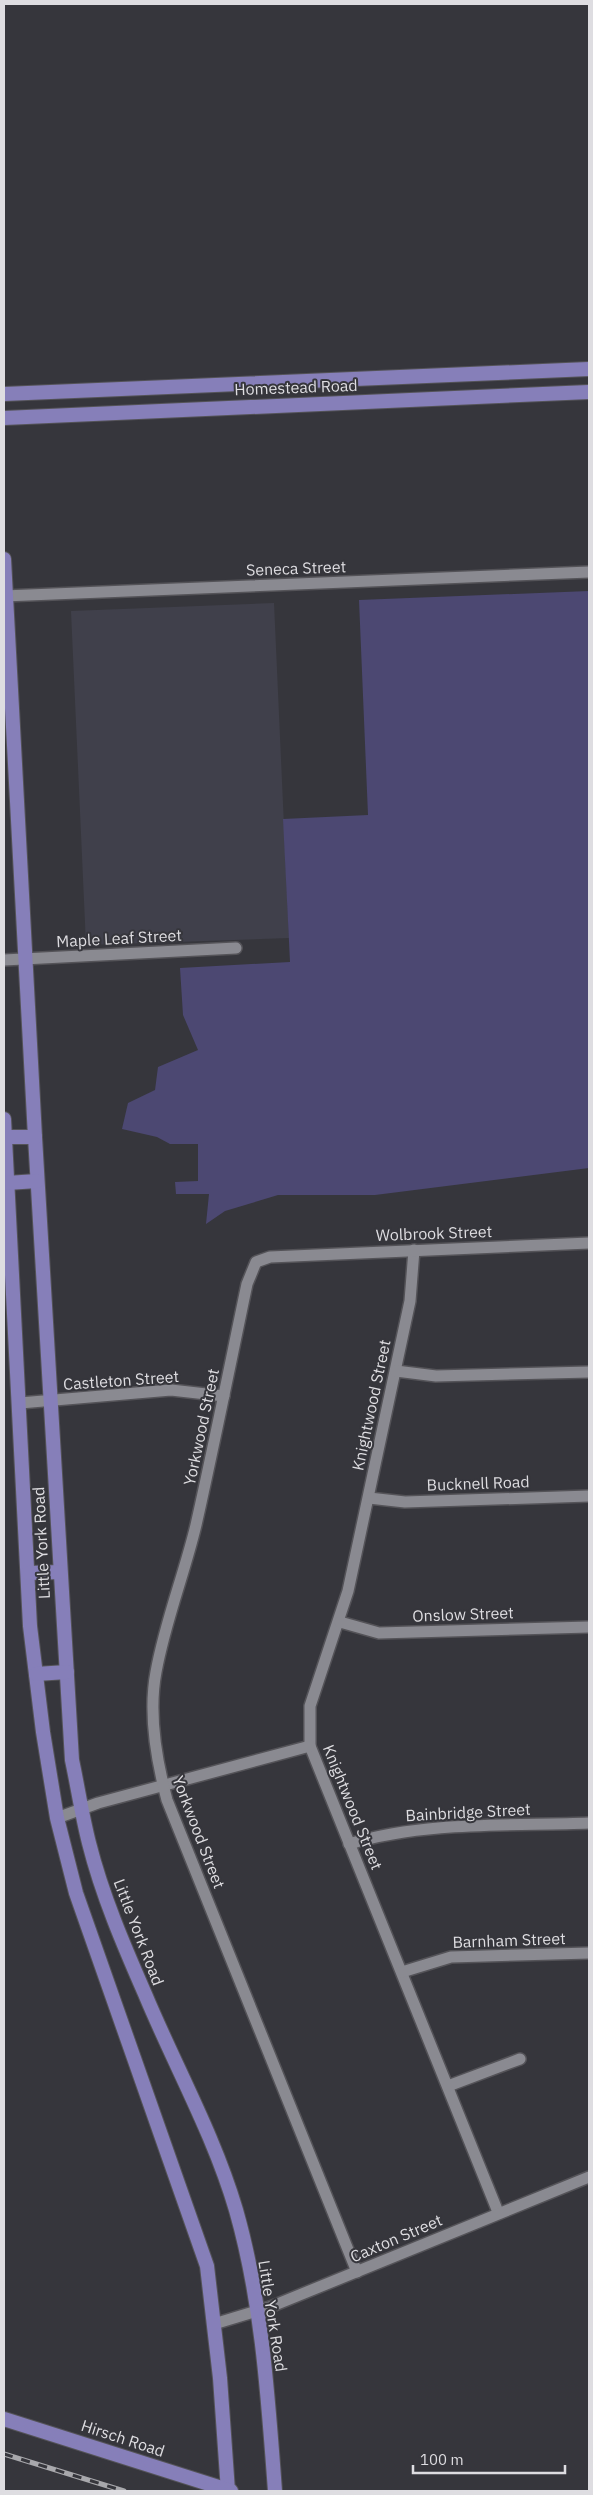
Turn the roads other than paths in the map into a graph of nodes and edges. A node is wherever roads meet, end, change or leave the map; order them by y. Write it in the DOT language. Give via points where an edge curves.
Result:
graph roads {
  1 [pos="564,370"];
  2 [pos="589,370"];
  3 [pos="209,386"];
  4 [pos="589,392"];
  5 [pos="567,393"];
  6 [pos="4,394"];
  7 [pos="210,408"];
  8 [pos="4,418"];
  9 [pos="4,559"];
  10 [pos="589,572"];
  11 [pos="4,596"];
  12 [pos="236,948"];
  13 [pos="4,960"];
  14 [pos="25,960"];
  15 [pos="4,1119"];
  16 [pos="5,1137"];
  17 [pos="35,1137"];
  18 [pos="37,1181"];
  19 [pos="7,1183"];
  20 [pos="589,1243"];
  21 [pos="414,1250"];
  22 [pos="280,1257"];
  23 [pos="396,1371"];
  24 [pos="589,1372"];
  25 [pos="224,1396"];
  26 [pos="50,1401"];
  27 [pos="20,1403"];
  28 [pos="589,1496"];
  29 [pos="369,1498"];
  30 [pos="60,1572"];
  31 [pos="28,1573"];
  32 [pos="340,1622"];
  33 [pos="589,1627"];
  34 [pos="66,1672"];
  35 [pos="36,1674"];
  36 [pos="310,1746"];
  37 [pos="163,1786"];
  38 [pos="81,1808"];
  39 [pos="57,1818"];
  40 [pos="589,1823"];
  41 [pos="349,1844"];
  42 [pos="589,1953"];
  43 [pos="402,1972"];
  44 [pos="520,2059"];
  45 [pos="448,2086"];
  46 [pos="589,2177"];
  47 [pos="498,2212"];
  48 [pos="358,2272"];
  49 [pos="257,2311"];
  50 [pos="214,2324"];
  51 [pos="4,2419"];
  52 [pos="229,2491"];
  53 [pos="275,2491"];
  1 -- 2 [label="main road, Homestead Road"];
  1 -- 3 [label="main road, Homestead Road"];
  1 -- 5 [label="main road"];
  3 -- 6 [label="main road, Homestead Road"];
  3 -- 7 [label="main road"];
  4 -- 5 [label="main road, Homestead Road"];
  5 -- 7 [label="main road, Homestead Road"];
  7 -- 8 [label="main road, Homestead Road"];
  9 -- 11 [label="main road, Little York Road"];
  10 -- 11 [label="street, Seneca Street"];
  11 -- 14 [label="main road, Little York Road"];
  12 -- 14 [label="street, Maple Leaf Street"];
  13 -- 14 [label="street, Maple Leaf Street"];
  14 -- 17 [label="main road, Little York Road"];
  15 -- 16 [label="main road, Little York Road"];
  16 -- 17 [label="main road"];
  16 -- 19 [label="main road, Little York Road"];
  17 -- 18 [label="main road, Little York Road"];
  18 -- 19 [label="main road"];
  18 -- 26 [label="main road, Little York Road"];
  19 -- 27 [label="main road, Little York Road"];
  20 -- 21 [label="street, Wolbrook Street"];
  21 -- 22 [label="street, Wolbrook Street"];
  21 -- 23 [label="street, Knightwood Street" via="410,1301"];
  22 -- 25 [label="street, Yorkwood Street" via="256,1262"];
  23 -- 24 [label="street" via="436,1376"];
  23 -- 29 [label="street, Knightwood Street"];
  25 -- 26 [label="street, Castleton Street" via="172,1390"];
  25 -- 37 [label="street, Yorkwood Street" via="187,1563 156,1674 153,1729"];
  26 -- 27 [label="street, Castleton Street"];
  26 -- 30 [label="main road, Little York Road"];
  27 -- 31 [label="main road, Little York Road"];
  28 -- 29 [label="street, Bucknell Road" via="405,1502"];
  29 -- 32 [label="street, Knightwood Street"];
  30 -- 31 [label="main road"];
  30 -- 34 [label="main road, Little York Road"];
  31 -- 35 [label="main road, Little York Road"];
  32 -- 33 [label="street, Onslow Street" via="379,1633"];
  32 -- 36 [label="street, Knightwood Street" via="310,1706"];
  34 -- 35 [label="main road"];
  34 -- 38 [label="main road, Little York Road" via="72,1760"];
  35 -- 39 [label="main road, Little York Road"];
  36 -- 37 [label="street"];
  36 -- 41 [label="street, Knightwood Street"];
  37 -- 38 [label="street"];
  37 -- 48 [label="street, Yorkwood Street"];
  38 -- 39 [label="street"];
  38 -- 49 [label="main road, Little York Road" via="98,1872 123,1940 221,2168 236,2211"];
  39 -- 50 [label="main road, Little York Road" via="76,1893 207,2266"];
  40 -- 41 [label="street, Bainbridge Street" via="425,1829"];
  41 -- 43 [label="street, Knightwood Street"];
  42 -- 43 [label="street, Barnham Street" via="451,1958"];
  43 -- 45 [label="street, Knightwood Street"];
  44 -- 45 [label="street"];
  45 -- 47 [label="street, Knightwood Street"];
  46 -- 47 [label="street, Caxton Street"];
  47 -- 48 [label="street, Caxton Street"];
  48 -- 49 [label="street, Caxton Street"];
  49 -- 50 [label="street, Caxton Street"];
  49 -- 53 [label="main road, Little York Road"];
  50 -- 52 [label="main road, Little York Road"];
  51 -- 52 [label="main road, Hirsch Road"];
}
